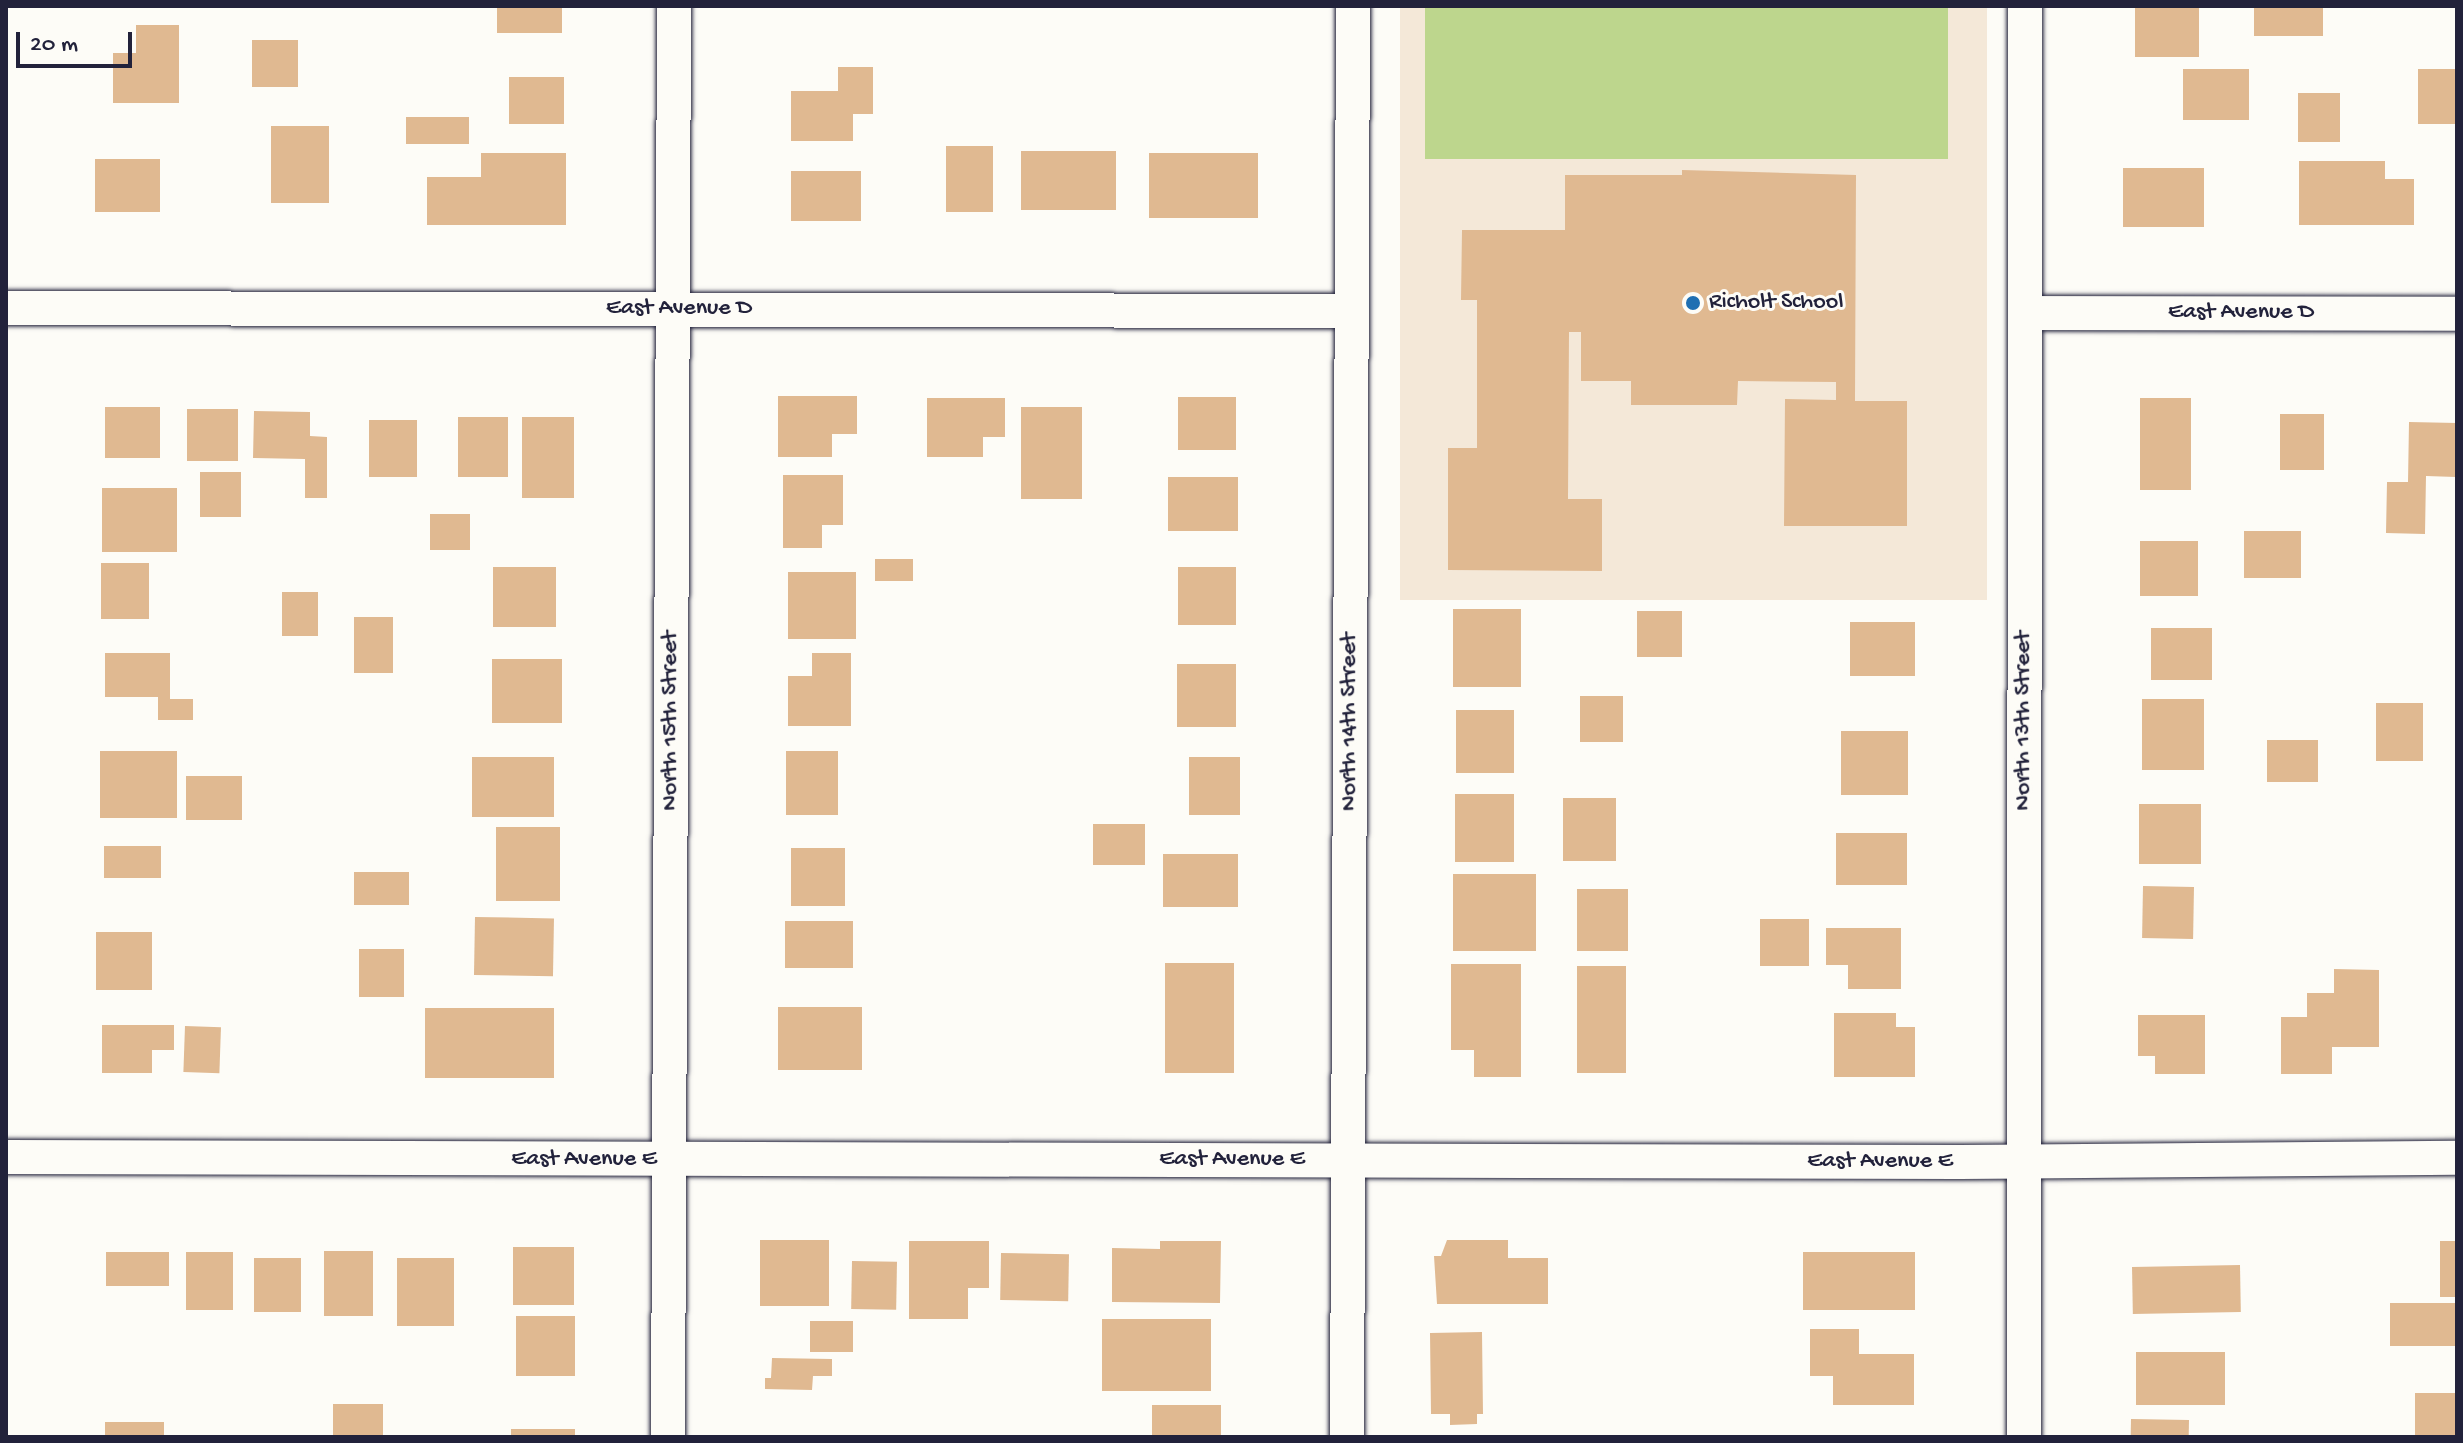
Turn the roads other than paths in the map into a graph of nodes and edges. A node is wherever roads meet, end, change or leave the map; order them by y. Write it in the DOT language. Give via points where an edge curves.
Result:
graph roads {
  1 [pos="674,6"];
  2 [pos="1353,6"];
  3 [pos="2025,6"];
  4 [pos="6,308"];
  5 [pos="673,308"];
  6 [pos="1352,311"];
  7 [pos="2025,313"];
  8 [pos="2457,314"];
  9 [pos="6,1157"];
  10 [pos="2457,1158"];
  11 [pos="668,1160"];
  12 [pos="1349,1160"];
  13 [pos="2023,1162"];
  14 [pos="668,1437"];
  15 [pos="1347,1437"];
  16 [pos="2024,1437"];
  1 -- 5 [label="street, North 15th Street"];
  2 -- 6 [label="street, North 14th Street"];
  3 -- 7 [label="street, North 13th Street"];
  4 -- 5 [label="street, East Avenue D"];
  5 -- 6 [label="street, East Avenue D"];
  5 -- 11 [label="street, North 15th Street"];
  6 -- 12 [label="street, North 14th Street"];
  7 -- 8 [label="street, East Avenue D"];
  7 -- 13 [label="street, North 13th Street"];
  9 -- 11 [label="street, East Avenue E"];
  10 -- 13 [label="street, East Avenue E"];
  11 -- 12 [label="street, East Avenue E"];
  11 -- 14 [label="street, North 15th Street"];
  12 -- 13 [label="street, East Avenue E"];
  12 -- 15 [label="street, North 14th Street"];
  13 -- 16 [label="street, North 13th Street"];
}
